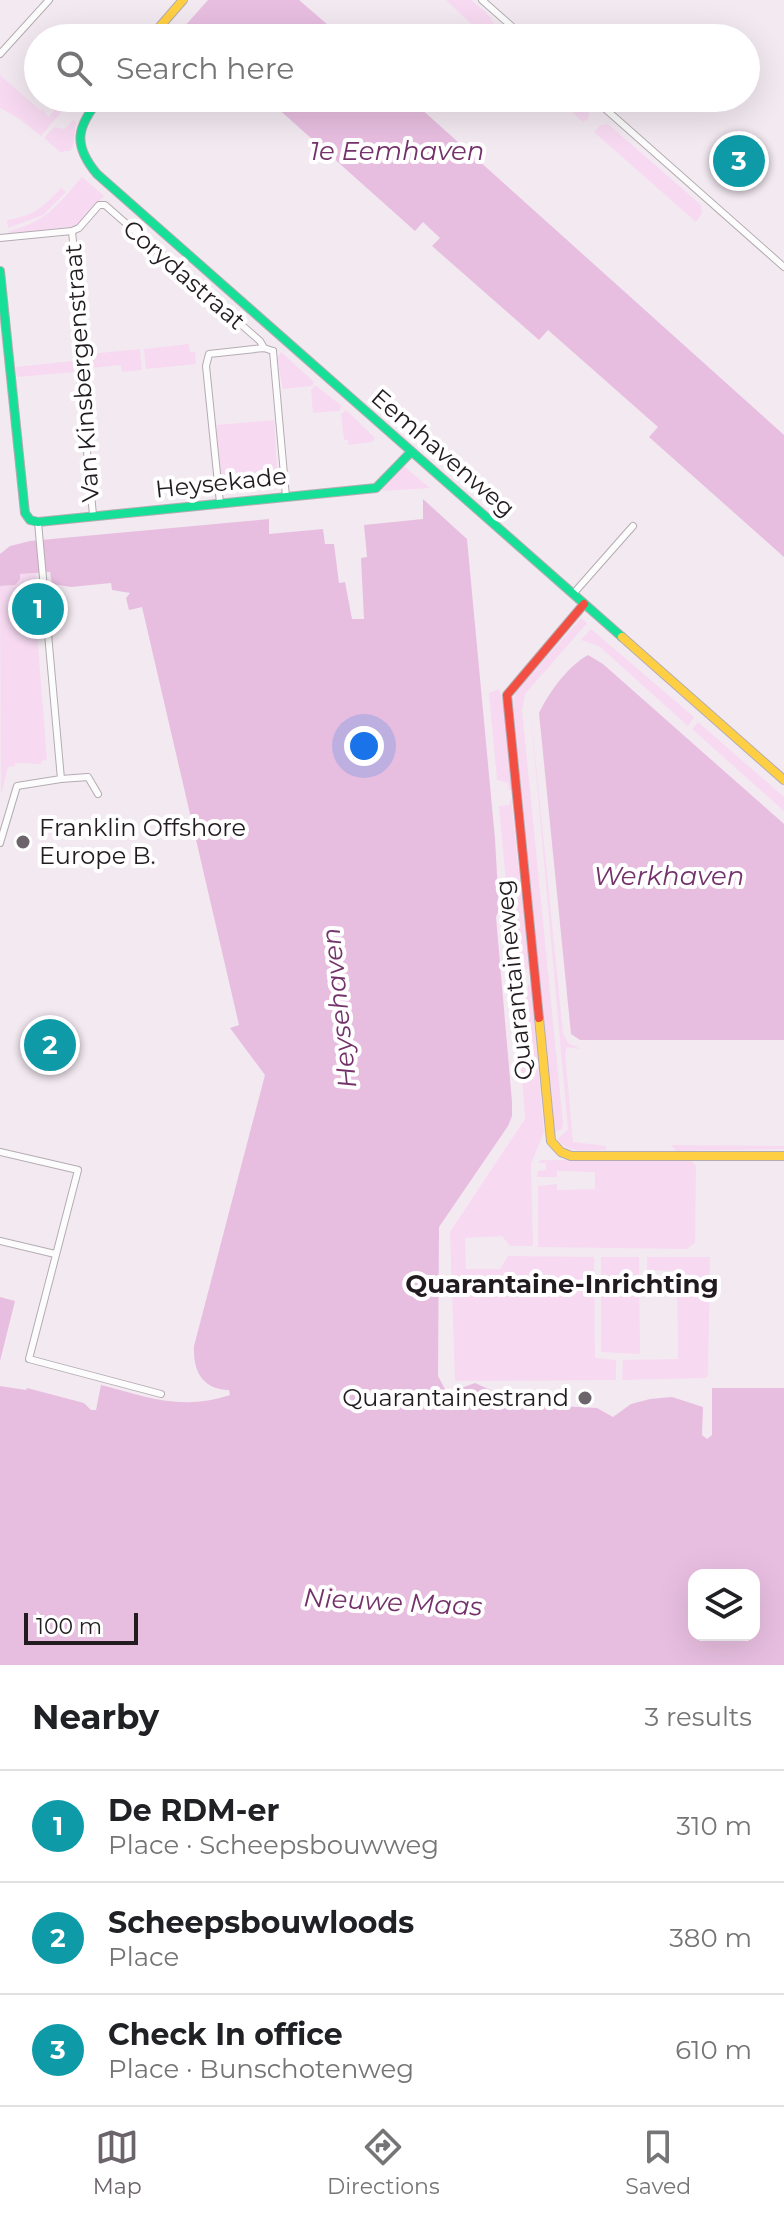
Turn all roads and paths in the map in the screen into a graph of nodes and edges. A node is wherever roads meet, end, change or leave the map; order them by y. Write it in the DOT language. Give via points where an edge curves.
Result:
graph roads {
  1 [pos="49,0"];
  2 [pos="183,0"];
  3 [pos="482,0"];
  4 [pos="27,24"];
  5 [pos="162,24"];
  6 [pos="509,24"];
  7 [pos="24,28"];
  8 [pos="0,54"];
  9 [pos="88,112"];
  10 [pos="609,112"];
  11 [pos="72,231"];
  12 [pos="0,238"];
  13 [pos="784,267"];
  14 [pos="0,271"];
  15 [pos="283,339"];
  16 [pos="264,348"];
  17 [pos="273,351"];
  18 [pos="11,378"];
  19 [pos="0,379"];
  20 [pos="411,452"];
  21 [pos="286,497"];
  22 [pos="220,503"];
  23 [pos="93,515"];
  24 [pos="38,522"];
  25 [pos="633,526"];
  26 [pos="573,594"];
  27 [pos="584,604"];
  28 [pos="61,779"];
  29 [pos="784,780"];
  30 [pos="98,794"];
  31 [pos="0,843"];
  32 [pos="0,1152"];
  33 [pos="784,1156"];
  34 [pos="0,1241"];
  35 [pos="55,1254"];
  36 [pos="161,1394"];
  1 -- 4 [label="street"];
  2 -- 5 [label="street"];
  3 -- 6 [label="street"];
  7 -- 8 [label="street"];
  9 -- 15 [label="street, Eemhavenweg" via="80,129 81,151 89,165"];
  10 -- 13 [label="street"];
  11 -- 12 [label="street"];
  11 -- 16 [label="street, Corydastraat" via="102,205"];
  11 -- 23 [label="street, Van Kinsbergenstraat"];
  14 -- 18 [label="street"];
  15 -- 17 [label="street"];
  15 -- 20 [label="street, Eemhavenweg"];
  16 -- 17 [label="street"];
  16 -- 22 [label="street" via="209,354"];
  17 -- 21 [label="street"];
  18 -- 19 [label="street"];
  18 -- 24 [label="street" via="25,513"];
  20 -- 21 [label="street, Heysekade" via="376,488"];
  20 -- 26 [label="street, Eemhavenweg"];
  21 -- 22 [label="street, Heysekade"];
  22 -- 23 [label="street, Heysekade"];
  23 -- 24 [label="street, Heysekade"];
  24 -- 28 [label="street"];
  25 -- 26 [label="street"];
  26 -- 27 [label="street, Eemhavenweg"];
  27 -- 29 [label="street, Eemhavenweg"];
  27 -- 33 [label="street, Quarantaineweg" via="507,695 551,1141 571,1156"];
  28 -- 30 [label="street" via="88,777"];
  28 -- 31 [label="street" via="17,786"];
  32 -- 35 [label="street" via="78,1170"];
  34 -- 35 [label="street"];
  35 -- 36 [label="street" via="29,1359"];
}
